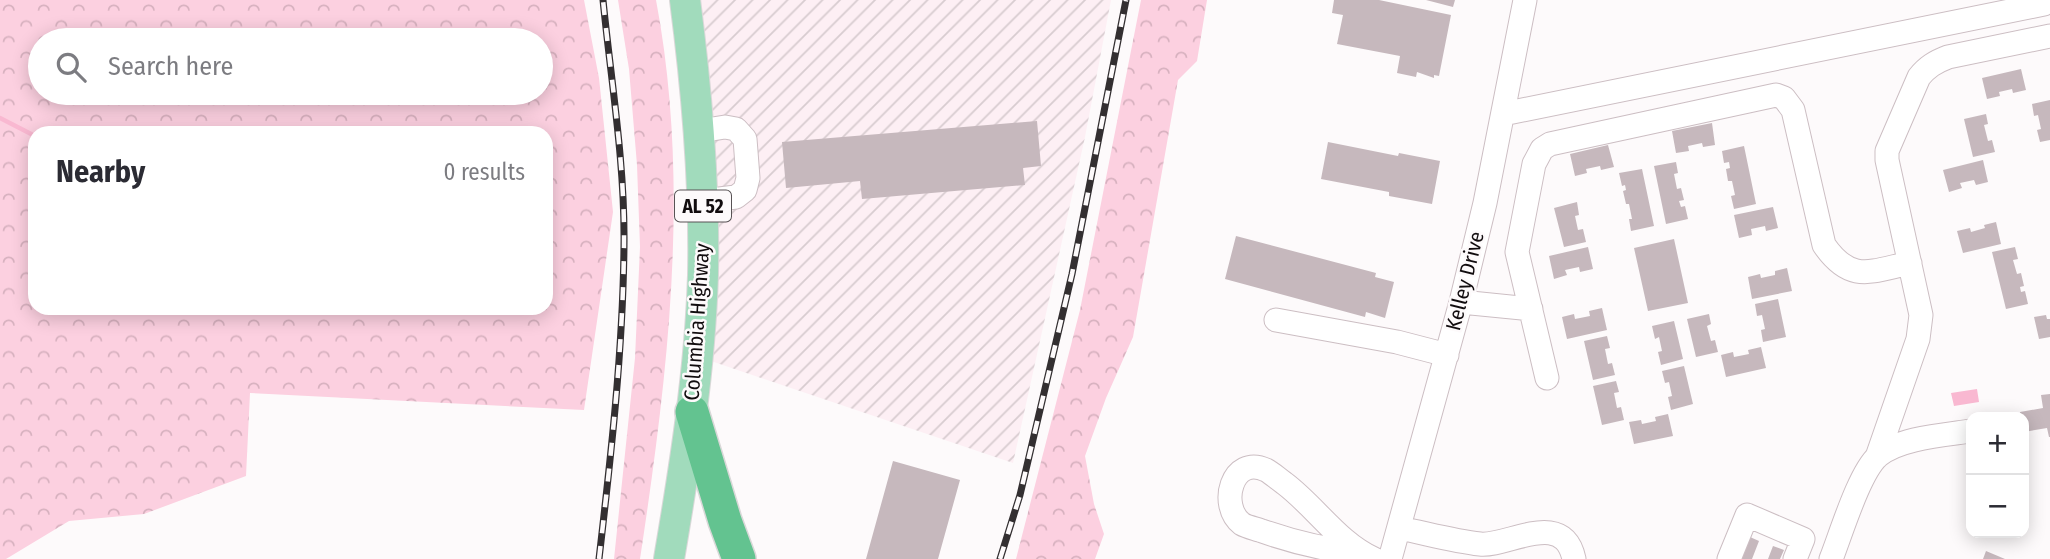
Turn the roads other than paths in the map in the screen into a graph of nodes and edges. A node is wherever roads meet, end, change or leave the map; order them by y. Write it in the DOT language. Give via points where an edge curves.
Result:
graph roads {
  1 [pos="685,0"];
  2 [pos="1525,0"];
  3 [pos="2048,0"];
  4 [pos="2016,4"];
  5 [pos="2050,36"];
  6 [pos="1503,114"];
  7 [pos="700,131"];
  8 [pos="703,201"];
  9 [pos="1910,263"];
  10 [pos="1461,302"];
  11 [pos="1531,309"];
  12 [pos="1276,320"];
  13 [pos="1447,355"];
  14 [pos="1546,378"];
  15 [pos="692,412"];
  16 [pos="1966,432"];
  17 [pos="1877,457"];
  18 [pos="1399,528"];
  19 [pos="1368,556"];
  20 [pos="1804,556"];
  21 [pos="669,559"];
  22 [pos="740,559"];
  23 [pos="1390,559"];
  24 [pos="1574,559"];
  25 [pos="1729,559"];
  26 [pos="1831,559"];
  1 -- 7 [label="main road, Columbia Highway / AL 52"];
  2 -- 6 [label="street, Kelley Drive"];
  3 -- 4 [label="street"];
  4 -- 6 [label="street"];
  5 -- 9 [label="street" via="1948,57 1936,61 1919,77 1887,151"];
  6 -- 10 [label="street, Kelley Drive"];
  7 -- 8 [label="main road, Columbia Highway / AL 52"];
  7 -- 8 [label="street" via="736,129 745,139 748,178 745,190 736,197"];
  8 -- 15 [label="main road, Columbia Highway / AL 52"];
  9 -- 11 [label="street" via="1865,272 1843,266 1833,257 1824,245 1793,110 1776,95 1542,149 1534,164 1517,252"];
  9 -- 17 [label="street" via="1921,315 1918,339"];
  10 -- 11 [label="street"];
  10 -- 13 [label="street, Kelley Drive"];
  11 -- 14 [label="street"];
  12 -- 13 [label="street"];
  13 -- 18 [label="street, Kelley Drive"];
  15 -- 21 [label="main road, Columbia Highway / AL 52"];
  15 -- 22 [label="highway"];
  16 -- 17 [label="street" via="1900,444"];
  17 -- 26 [label="street" via="1863,477"];
  18 -- 23 [label="street, Kelley Drive"];
  18 -- 24 [label="street" via="1481,544 1525,533 1557,535"];
  19 -- 19 [label="street" via="1298,543 1242,524 1230,499 1237,474 1247,467 1265,469"];
  20 -- 25 [label="street" via="1803,539 1747,515"];
}
